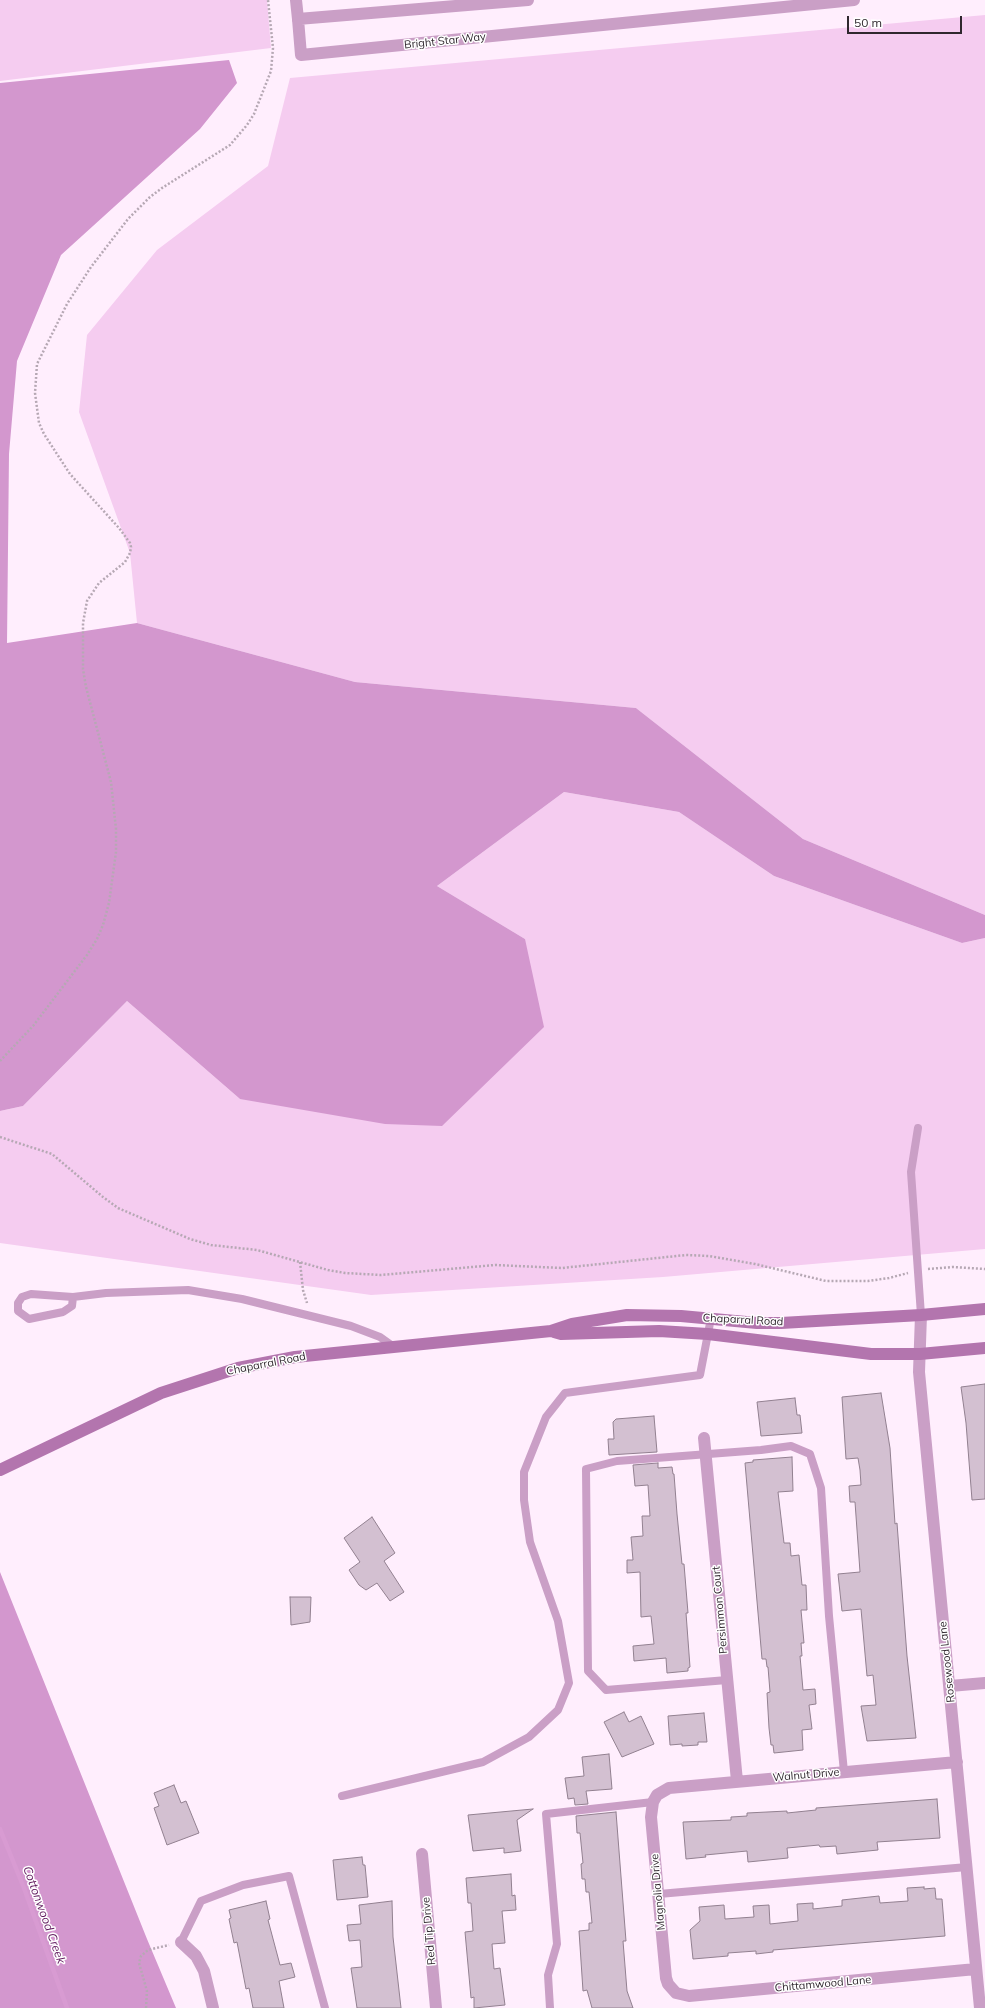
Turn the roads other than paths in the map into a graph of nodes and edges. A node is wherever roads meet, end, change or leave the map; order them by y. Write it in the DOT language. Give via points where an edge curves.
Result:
graph roads {
  1 [pos="296,0"];
  2 [pos="528,0"];
  3 [pos="854,0"];
  4 [pos="787,3"];
  5 [pos="298,19"];
  6 [pos="918,1128"];
  7 [pos="73,1297"];
  8 [pos="985,1309"];
  9 [pos="921,1315"];
  10 [pos="711,1318"];
  11 [pos="551,1331"];
  12 [pos="708,1334"];
  13 [pos="394,1347"];
  14 [pos="985,1348"];
  15 [pos="920,1354"];
  16 [pos="704,1438"];
  17 [pos="705,1453"];
  18 [pos="0,1470"];
  19 [pos="727,1680"];
  20 [pos="985,1683"];
  21 [pos="950,1686"];
  22 [pos="957,1762"];
  23 [pos="844,1772"];
  24 [pos="737,1781"];
  25 [pos="342,1796"];
  26 [pos="655,1798"];
  27 [pos="422,1854"];
  28 [pos="967,1867"];
  29 [pos="659,1894"];
  30 [pos="181,1942"];
  31 [pos="976,1969"];
  32 [pos="671,1989"];
  33 [pos="213,2008"];
  34 [pos="325,2008"];
  35 [pos="436,2008"];
  36 [pos="550,2008"];
  37 [pos="980,2008"];
  1 -- 5 [label="street"];
  2 -- 5 [label="street"];
  3 -- 4 [label="street, Bright Star Way"];
  4 -- 5 [label="street, Bright Star Way" via="301,55"];
  6 -- 9 [label="lane" via="912,1172"];
  7 -- 7 [label="lane" via="72,1306 63,1312 48,1316 29,1319 18,1311 18,1303 22,1297 31,1294"];
  7 -- 13 [label="lane" via="188,1290 242,1299 351,1326 380,1336"];
  8 -- 9 [label="main road, Chaparral Road"];
  9 -- 10 [label="main road, Chaparral Road" via="781,1323"];
  9 -- 15 [label="street, Rosewood Lane"];
  10 -- 11 [label="main road, Chaparral Road" via="627,1315 572,1324"];
  10 -- 12 [label="lane"];
  11 -- 12 [label="main road, Chaparral Road" via="561,1334 659,1331"];
  11 -- 13 [label="main road, Chaparral Road"];
  12 -- 15 [label="main road, Chaparral Road" via="870,1354"];
  12 -- 25 [label="lane" via="700,1375 565,1393 546,1417 524,1472 524,1500 530,1542 558,1621 569,1682 558,1710 529,1737 483,1762"];
  13 -- 18 [label="main road, Chaparral Road" via="295,1357 210,1376 137,1403"];
  14 -- 15 [label="main road, Chaparral Road"];
  15 -- 21 [label="street, Rosewood Lane" via="918,1372"];
  16 -- 17 [label="street, Persimmon Court"];
  17 -- 19 [label="street, Persimmon Court"];
  17 -- 19 [label="lane" via="617,1462 586,1469 588,1671 606,1690"];
  17 -- 23 [label="lane" via="791,1446 810,1454 821,1488 829,1616"];
  19 -- 24 [label="street, Persimmon Court"];
  20 -- 21 [label="street"];
  21 -- 22 [label="street, Rosewood Lane"];
  22 -- 23 [label="street, Walnut Drive"];
  22 -- 28 [label="street, Rosewood Lane"];
  23 -- 24 [label="street, Walnut Drive"];
  24 -- 26 [label="street, Walnut Drive" via="670,1788"];
  26 -- 29 [label="street, Magnolia Drive" via="651,1809"];
  26 -- 36 [label="lane" via="546,1814 557,1944 548,1975"];
  27 -- 35 [label="street, Red Tip Drive"];
  28 -- 29 [label="lane"];
  28 -- 31 [label="street, Rosewood Lane"];
  29 -- 32 [label="street, Magnolia Drive" via="666,1978"];
  30 -- 33 [label="street" via="196,1956 204,1971"];
  30 -- 34 [label="lane" via="202,1901 243,1885 289,1876"];
  31 -- 32 [label="street, Chittamwood Lane" via="689,1996 682,1996"];
  31 -- 37 [label="street, Rosewood Lane"];
}
